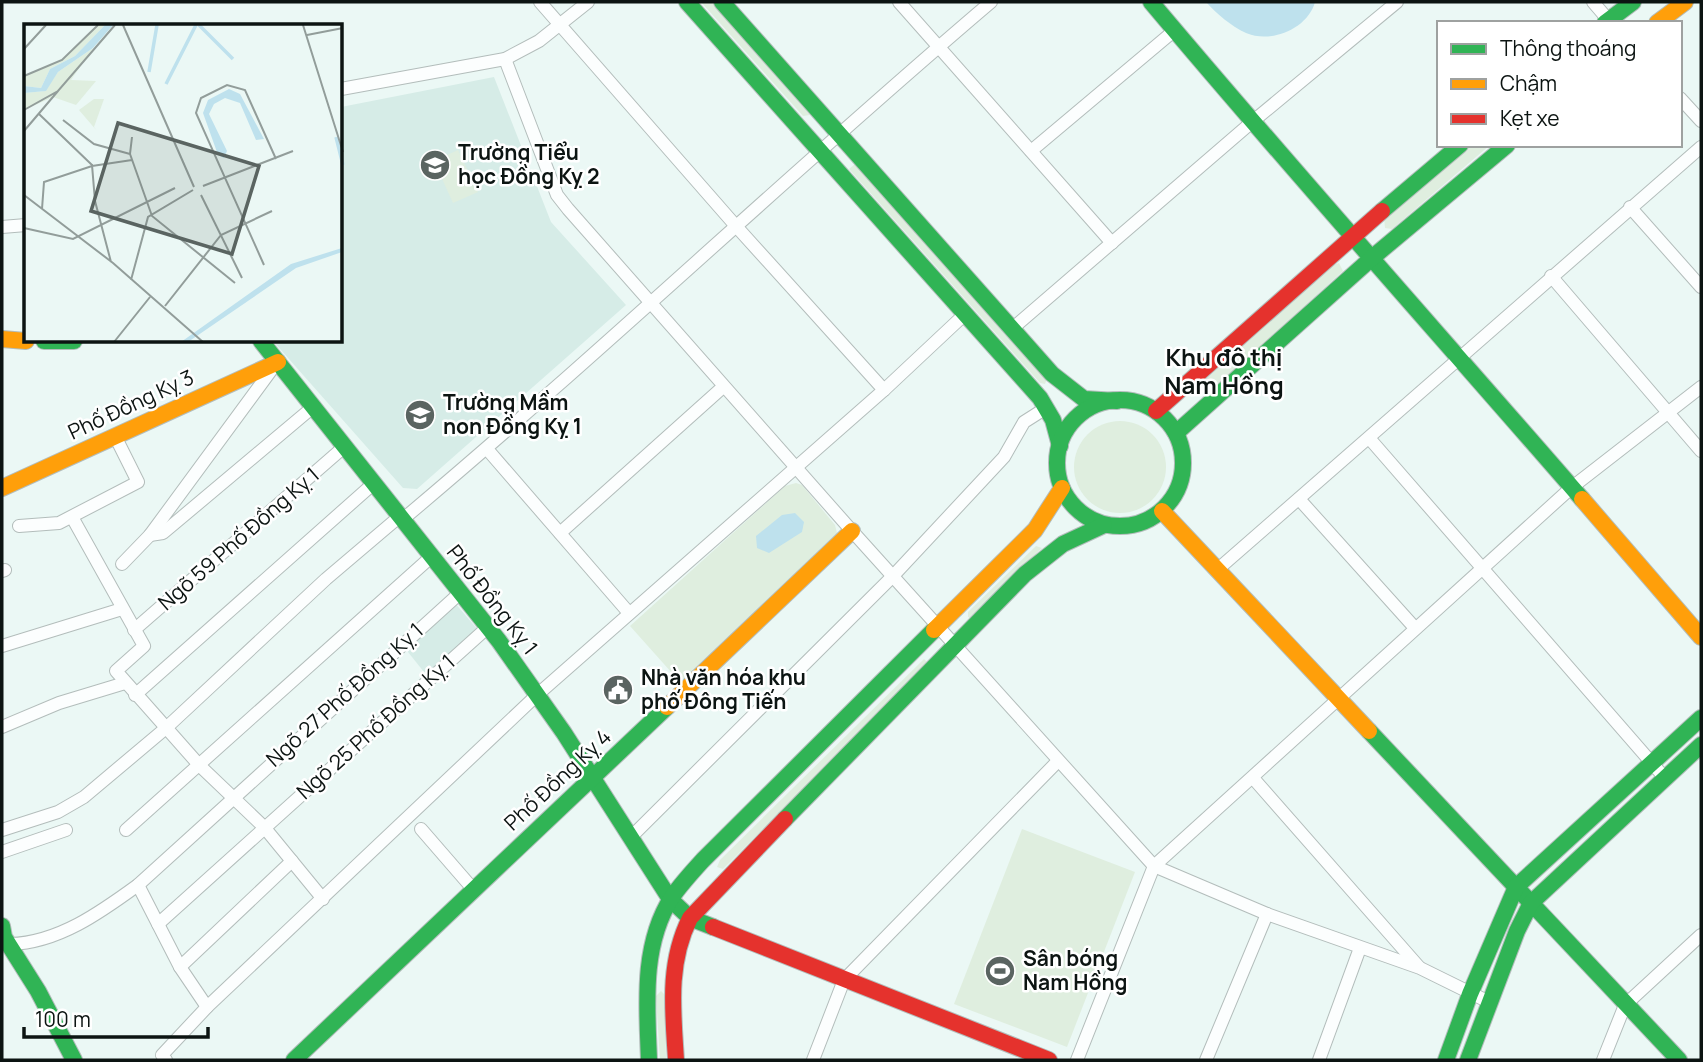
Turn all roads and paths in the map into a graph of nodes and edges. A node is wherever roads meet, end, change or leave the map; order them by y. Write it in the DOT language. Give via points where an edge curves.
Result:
graph roads {
  1 [pos="540,2"];
  2 [pos="587,2"];
  3 [pos="687,2"];
  4 [pos="722,2"];
  5 [pos="899,2"];
  6 [pos="991,2"];
  7 [pos="1151,2"];
  8 [pos="1397,2"];
  9 [pos="1593,2"];
  10 [pos="1633,2"];
  11 [pos="1685,2"];
  12 [pos="1607,21"];
  13 [pos="1609,21"];
  14 [pos="1660,21"];
  15 [pos="560,25"];
  16 [pos="1175,30"];
  17 [pos="939,47"];
  18 [pos="505,59"];
  19 [pos="343,89"];
  20 [pos="1682,100"];
  21 [pos="1701,121"];
  22 [pos="1252,122"];
  23 [pos="839,134"];
  24 [pos="1458,147"];
  25 [pos="1505,147"];
  26 [pos="1701,147"];
  27 [pos="821,150"];
  28 [pos="1031,151"];
  29 [pos="1630,207"];
  30 [pos="24,225"];
  31 [pos="734,225"];
  32 [pos="2,227"];
  33 [pos="1354,234"];
  34 [pos="1112,243"];
  35 [pos="1373,257"];
  36 [pos="1551,276"];
  37 [pos="1701,287"];
  38 [pos="649,303"];
  39 [pos="964,315"];
  40 [pos="1013,328"];
  41 [pos="2,340"];
  42 [pos="24,341"];
  43 [pos="263,343"];
  44 [pos="1457,358"];
  45 [pos="278,362"];
  46 [pos="723,387"];
  47 [pos="1701,387"];
  48 [pos="884,390"];
  49 [pos="1117,401"];
  50 [pos="313,407"];
  51 [pos="1046,408"];
  52 [pos="1156,411"];
  53 [pos="1667,412"];
  54 [pos="1175,433"];
  55 [pos="115,436"];
  56 [pos="1369,438"];
  57 [pos="1059,446"];
  58 [pos="344,447"];
  59 [pos="487,449"];
  60 [pos="1701,451"];
  61 [pos="796,467"];
  62 [pos="373,484"];
  63 [pos="2,488"];
  64 [pos="1062,488"];
  65 [pos="1571,488"];
  66 [pos="1299,499"];
  67 [pos="1162,510"];
  68 [pos="72,517"];
  69 [pos="400,519"];
  70 [pos="1104,525"];
  71 [pos="19,526"];
  72 [pos="852,531"];
  73 [pos="560,533"];
  74 [pos="150,535"];
  75 [pos="431,557"];
  76 [pos="122,564"];
  77 [pos="1482,569"];
  78 [pos="1217,570"];
  79 [pos="893,576"];
  80 [pos="460,593"];
  81 [pos="122,609"];
  82 [pos="629,613"];
  83 [pos="938,625"];
  84 [pos="488,627"];
  85 [pos="1415,628"];
  86 [pos="134,630"];
  87 [pos="1701,636"];
  88 [pos="956,643"];
  89 [pos="2,646"];
  90 [pos="125,684"];
  91 [pos="135,695"];
  92 [pos="537,695"];
  93 [pos="1336,699"];
  94 [pos="1701,718"];
  95 [pos="2,727"];
  96 [pos="166,728"];
  97 [pos="1701,745"];
  98 [pos="1058,761"];
  99 [pos="1651,762"];
  100 [pos="200,766"];
  101 [pos="1664,777"];
  102 [pos="1253,778"];
  103 [pos="592,779"];
  104 [pos="231,798"];
  105 [pos="264,827"];
  106 [pos="421,829"];
  107 [pos="2,830"];
  108 [pos="126,830"];
  109 [pos="66,831"];
  110 [pos="630,838"];
  111 [pos="2,852"];
  112 [pos="292,861"];
  113 [pos="1154,866"];
  114 [pos="138,885"];
  115 [pos="1516,887"];
  116 [pos="473,889"];
  117 [pos="323,899"];
  118 [pos="670,899"];
  119 [pos="1531,903"];
  120 [pos="1267,914"];
  121 [pos="690,918"];
  122 [pos="158,924"];
  123 [pos="1701,935"];
  124 [pos="5,936"];
  125 [pos="1360,948"];
  126 [pos="180,967"];
  127 [pos="1420,968"];
  128 [pos="844,980"];
  129 [pos="1470,994"];
  130 [pos="1489,1002"];
  131 [pos="1625,1005"];
  132 [pos="207,1007"];
  133 [pos="164,1057"];
  134 [pos="74,1060"];
  135 [pos="294,1060"];
  136 [pos="649,1060"];
  137 [pos="676,1060"];
  138 [pos="813,1060"];
  139 [pos="1049,1060"];
  140 [pos="1077,1060"];
  141 [pos="1206,1060"];
  142 [pos="1319,1060"];
  143 [pos="1446,1060"];
  144 [pos="1468,1060"];
  145 [pos="1603,1060"];
  146 [pos="1679,1060"];
  1 -- 15 [label="street"];
  2 -- 15 [label="street"];
  3 -- 27 [label="street"];
  4 -- 23 [label="street"];
  5 -- 17 [label="street"];
  6 -- 17 [label="street"];
  7 -- 16 [label="street"];
  8 -- 22 [label="street"];
  9 -- 12 [label="street"];
  10 -- 13 [label="street"];
  11 -- 14 [label="street"];
  15 -- 18 [label="street"];
  15 -- 31 [label="street"];
  16 -- 22 [label="street"];
  16 -- 28 [label="street"];
  17 -- 23 [label="street"];
  17 -- 28 [label="street"];
  18 -- 19 [label="street"];
  18 -- 38 [label="street" via="557,195"];
  20 -- 21 [label="street"];
  22 -- 33 [label="street"];
  22 -- 34 [label="street"];
  23 -- 27 [label="street"];
  23 -- 40 [label="street"];
  24 -- 33 [label="street"];
  25 -- 35 [label="street"];
  26 -- 29 [label="street"];
  27 -- 31 [label="street"];
  27 -- 39 [label="street"];
  28 -- 34 [label="street"];
  29 -- 36 [label="street"];
  29 -- 37 [label="street"];
  30 -- 32 [label="street"];
  31 -- 38 [label="street"];
  31 -- 48 [label="street"];
  33 -- 35 [label="street"];
  33 -- 52 [label="street"];
  34 -- 40 [label="street"];
  35 -- 44 [label="street"];
  35 -- 54 [label="street"];
  36 -- 44 [label="street"];
  36 -- 53 [label="street"];
  38 -- 46 [label="street"];
  38 -- 59 [label="street"];
  39 -- 48 [label="street"];
  39 -- 51 [label="street"];
  40 -- 49 [label="street" via="1052,374 1076,394 1091,401"];
  41 -- 42 [label="street"];
  43 -- 45 [label="street, Phố Đồng Kỵ 1"];
  44 -- 56 [label="street"];
  44 -- 65 [label="street"];
  45 -- 50 [label="street, Phố Đồng Kỵ 1"];
  45 -- 55 [label="street, Phố Đồng Kỵ 3"];
  45 -- 74 [label="street"];
  46 -- 61 [label="street"];
  46 -- 73 [label="street"];
  47 -- 53 [label="street"];
  48 -- 61 [label="street"];
  49 -- 52 [label="street"];
  49 -- 57 [label="street" via="1084,412"];
  50 -- 58 [label="street, Phố Đồng Kỵ 1"];
  50 -- 74 [label="street" via="163,533"];
  51 -- 57 [label="street"];
  51 -- 79 [label="street" via="1024,422 1004,457"];
  52 -- 54 [label="street"];
  53 -- 60 [label="street"];
  53 -- 65 [label="street"];
  54 -- 67 [label="street" via="1183,470 1177,492"];
  55 -- 63 [label="street, Phố Đồng Kỵ 3"];
  55 -- 68 [label="street" via="138,482"];
  56 -- 66 [label="street"];
  56 -- 77 [label="street"];
  57 -- 64 [label="street"];
  58 -- 62 [label="street, Phố Đồng Kỵ 1"];
  58 -- 86 [label="street, Ngõ 59 Phố Đồng Kỵ 1"];
  59 -- 69 [label="street"];
  59 -- 73 [label="street"];
  61 -- 72 [label="street"];
  61 -- 82 [label="street"];
  62 -- 69 [label="street, Phố Đồng Kỵ 1"];
  62 -- 91 [label="street"];
  64 -- 70 [label="street" via="1082,514"];
  64 -- 83 [label="street" via="1035,530"];
  65 -- 77 [label="street"];
  65 -- 87 [label="street"];
  66 -- 78 [label="street"];
  66 -- 85 [label="street"];
  67 -- 70 [label="street" via="1135,525"];
  67 -- 78 [label="street"];
  68 -- 71 [label="street" via="59,523"];
  68 -- 81 [label="street"];
  69 -- 75 [label="street, Phố Đồng Kỵ 1"];
  69 -- 96 [label="street" via="326,579"];
  70 -- 88 [label="street" via="1082,531 1050,552"];
  72 -- 79 [label="street"];
  72 -- 103 [label="street, Phố Đồng Kỵ 4"];
  73 -- 82 [label="street"];
  74 -- 76 [label="street"];
  75 -- 80 [label="street, Phố Đồng Kỵ 1"];
  75 -- 100 [label="street"];
  77 -- 85 [label="street"];
  77 -- 99 [label="street"];
  78 -- 93 [label="street"];
  79 -- 83 [label="street"];
  79 -- 110 [label="street"];
  80 -- 84 [label="street, Phố Đồng Kỵ 1"];
  80 -- 104 [label="street, Ngõ 27 Phố Đồng Kỵ 1"];
  81 -- 86 [label="street"];
  81 -- 89 [label="street"];
  82 -- 92 [label="street"];
  83 -- 88 [label="street"];
  83 -- 118 [label="street" via="703,860"];
  84 -- 92 [label="street, Phố Đồng Kỵ 1"];
  84 -- 105 [label="street, Ngõ 25 Phố Đồng Kỵ 1"];
  85 -- 93 [label="street"];
  86 -- 90 [label="street" via="144,646 116,671"];
  88 -- 98 [label="street"];
  88 -- 121 [label="street"];
  90 -- 91 [label="street"];
  90 -- 95 [label="street" via="59,703"];
  91 -- 96 [label="street"];
  92 -- 103 [label="street, Phố Đồng Kỵ 1"];
  92 -- 117 [label="street"];
  93 -- 102 [label="street"];
  93 -- 115 [label="street"];
  94 -- 99 [label="street"];
  96 -- 100 [label="street"];
  96 -- 107 [label="street" via="75,802"];
  97 -- 101 [label="street"];
  98 -- 113 [label="street"];
  98 -- 128 [label="street"];
  99 -- 101 [label="street"];
  99 -- 115 [label="street"];
  100 -- 104 [label="street"];
  100 -- 108 [label="street"];
  101 -- 119 [label="street"];
  102 -- 113 [label="street"];
  102 -- 127 [label="street"];
  103 -- 110 [label="street, Phố Đồng Kỵ 1"];
  103 -- 116 [label="street, Phố Đồng Kỵ 4"];
  104 -- 105 [label="street"];
  104 -- 114 [label="street, Ngõ 27 Phố Đồng Kỵ 1"];
  105 -- 112 [label="street"];
  105 -- 122 [label="street, Ngõ 25 Phố Đồng Kỵ 1"];
  106 -- 116 [label="street"];
  109 -- 111 [label="street"];
  110 -- 118 [label="street, Phố Đồng Kỵ 1"];
  112 -- 117 [label="street"];
  112 -- 126 [label="street"];
  113 -- 120 [label="street"];
  113 -- 140 [label="street"];
  114 -- 122 [label="street"];
  114 -- 124 [label="street, Ngõ 27 Phố Đồng Kỵ 1" via="67,930 26,944"];
  115 -- 119 [label="street"];
  115 -- 129 [label="street"];
  116 -- 135 [label="street, Phố Đồng Kỵ 4"];
  117 -- 132 [label="street"];
  118 -- 121 [label="street, Phố Đồng Kỵ 1"];
  118 -- 136 [label="street" via="649,959"];
  119 -- 130 [label="street"];
  119 -- 131 [label="street"];
  120 -- 125 [label="street"];
  120 -- 141 [label="street"];
  121 -- 128 [label="street"];
  121 -- 137 [label="street" via="673,966"];
  122 -- 126 [label="street"];
  123 -- 131 [label="street"];
  124 -- 134 [label="street"];
  125 -- 127 [label="street"];
  125 -- 142 [label="street"];
  126 -- 132 [label="street"];
  127 -- 129 [label="street"];
  128 -- 138 [label="street"];
  128 -- 139 [label="street"];
  129 -- 130 [label="street"];
  129 -- 143 [label="street"];
  130 -- 144 [label="street"];
  131 -- 145 [label="street"];
  131 -- 146 [label="street"];
  132 -- 133 [label="street"];
}
